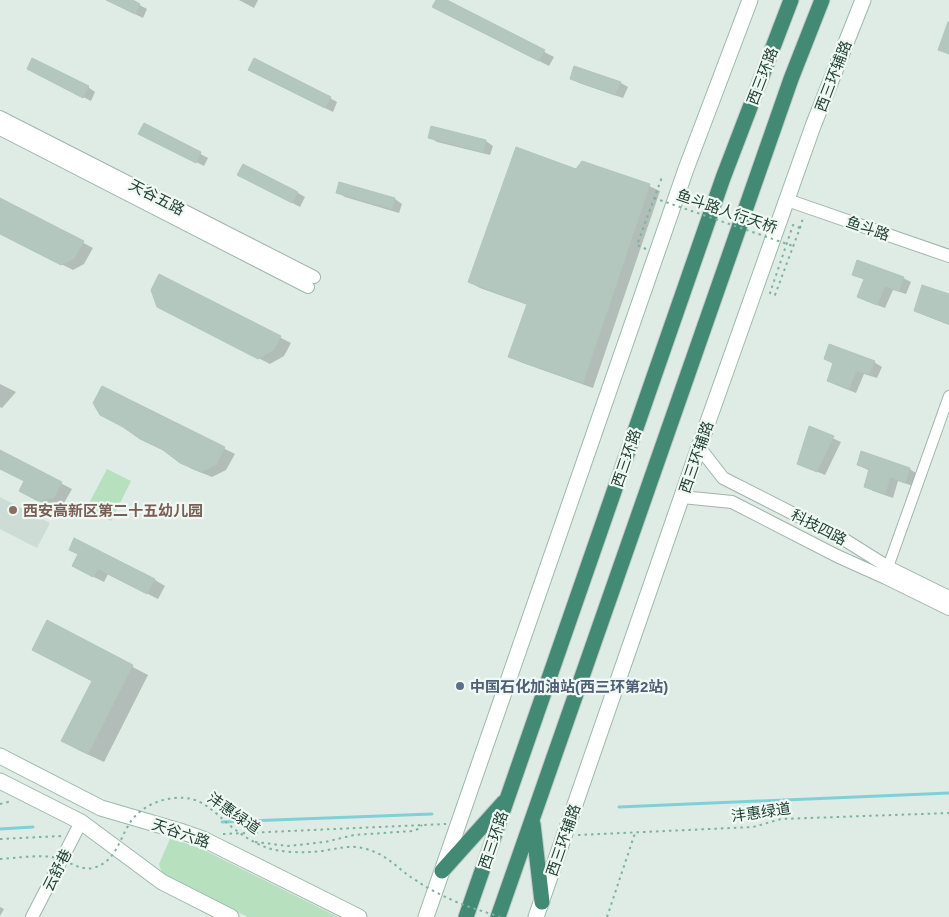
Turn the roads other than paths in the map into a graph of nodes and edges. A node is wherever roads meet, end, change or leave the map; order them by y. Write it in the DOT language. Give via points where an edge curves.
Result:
graph roads {
  1 [pos="750,0"];
  2 [pos="791,0"];
  3 [pos="822,0"];
  4 [pos="863,0"];
  5 [pos="0,117"];
  6 [pos="0,129"];
  7 [pos="787,200"];
  8 [pos="949,256"];
  9 [pos="949,396"];
  10 [pos="699,446"];
  11 [pos="682,497"];
  12 [pos="888,567"];
  13 [pos="949,597"];
  14 [pos="949,609"];
  15 [pos="0,756"];
  16 [pos="0,781"];
  17 [pos="508,797"];
  18 [pos="532,820"];
  19 [pos="78,829"];
  20 [pos="442,871"];
  21 [pos="542,902"];
  22 [pos="32,917"];
  23 [pos="231,917"];
  24 [pos="359,917"];
  25 [pos="426,917"];
  26 [pos="466,917"];
  27 [pos="499,917"];
  28 [pos="536,917"];
  1 -- 20 [label="main road" via="686,169"];
  2 -- 17 [label="highway, 西三环路" via="723,178"];
  3 -- 18 [label="highway, 西三环路" via="791,79"];
  4 -- 7 [label="main road, 西三环辅路"];
  5 -- 6 [label="street, 天谷五路" via="311,282"];
  7 -- 8 [label="street, 鱼斗路"];
  7 -- 10 [label="main road, 西三环辅路"];
  9 -- 12 [label="street"];
  10 -- 11 [label="main road, 西三环辅路"];
  10 -- 12 [label="street, 科技四路" via="723,478 845,540"];
  11 -- 14 [label="street, 科技四路" via="732,502"];
  11 -- 21 [label="main road, 西三环辅路"];
  12 -- 13 [label="street, 科技四路"];
  15 -- 24 [label="main road, 天谷六路" via="101,808 203,839"];
  16 -- 19 [label="main road"];
  17 -- 20 [label="highway"];
  17 -- 26 [label="highway, 西三环路"];
  18 -- 21 [label="highway"];
  18 -- 27 [label="highway, 西三环路"];
  19 -- 22 [label="street, 云舒巷"];
  19 -- 23 [label="main road" via="162,882"];
  20 -- 25 [label="main road"];
  21 -- 28 [label="main road, 西三环辅路"];
}
